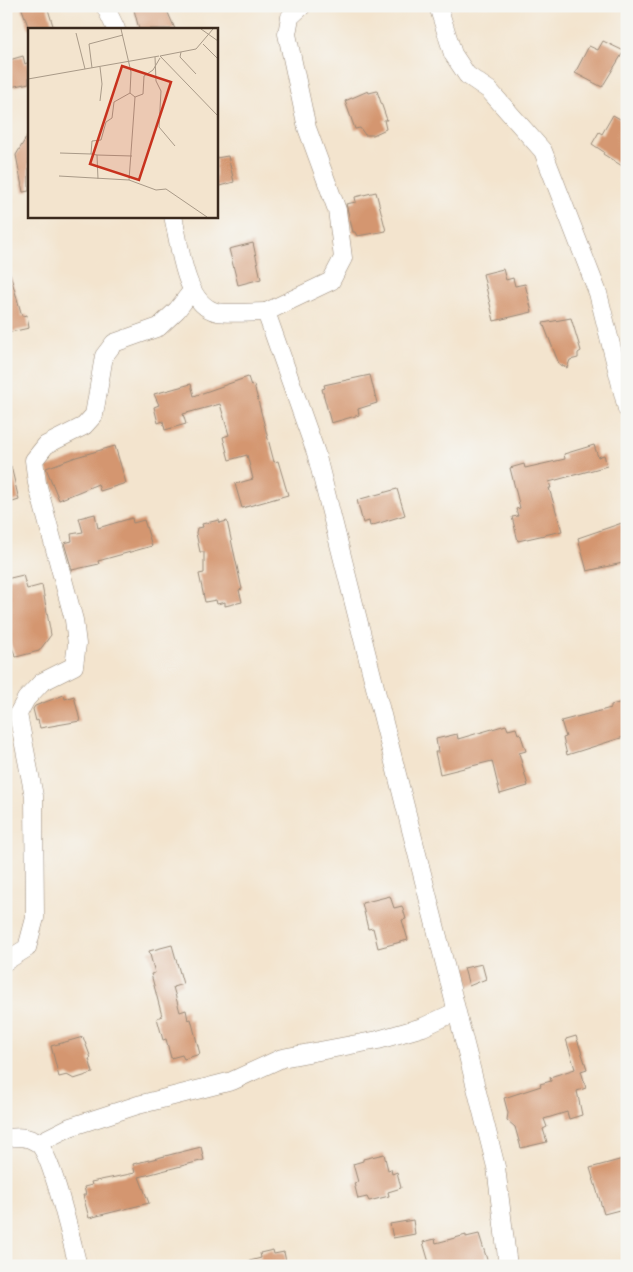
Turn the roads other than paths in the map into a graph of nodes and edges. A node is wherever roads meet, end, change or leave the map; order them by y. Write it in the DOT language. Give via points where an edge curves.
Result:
graph roads {
  1 [pos="105,6"];
  2 [pos="302,6"];
  3 [pos="438,6"];
  4 [pos="116,28"];
  5 [pos="173,218"];
  6 [pos="191,292"];
  7 [pos="266,312"];
  8 [pos="627,409"];
  9 [pos="6,961"];
  10 [pos="455,1012"];
  11 [pos="6,1138"];
  12 [pos="38,1143"];
  13 [pos="78,1266"];
  14 [pos="508,1266"];
  1 -- 4 [label="street"];
  2 -- 7 [label="street" via="290,17 287,34 307,128 337,210 343,258 331,281"];
  3 -- 8 [label="street" via="453,54 467,75 489,90 543,151 598,294"];
  5 -- 6 [label="street"];
  6 -- 7 [label="street" via="203,307 218,312"];
  6 -- 9 [label="street" via="159,327 114,343 104,356 94,415 84,426 46,445 34,460 37,483 74,620 77,644 74,666 42,682 26,699 18,714 34,796 35,918 27,948"];
  7 -- 10 [label="street" via="316,453 438,933"];
  10 -- 12 [label="street" via="423,1027 378,1040 282,1058 232,1080 165,1096 70,1127"];
  10 -- 14 [label="street" via="496,1167"];
  11 -- 12 [label="street" via="25,1137"];
  12 -- 13 [label="street" via="48,1160"];
}
